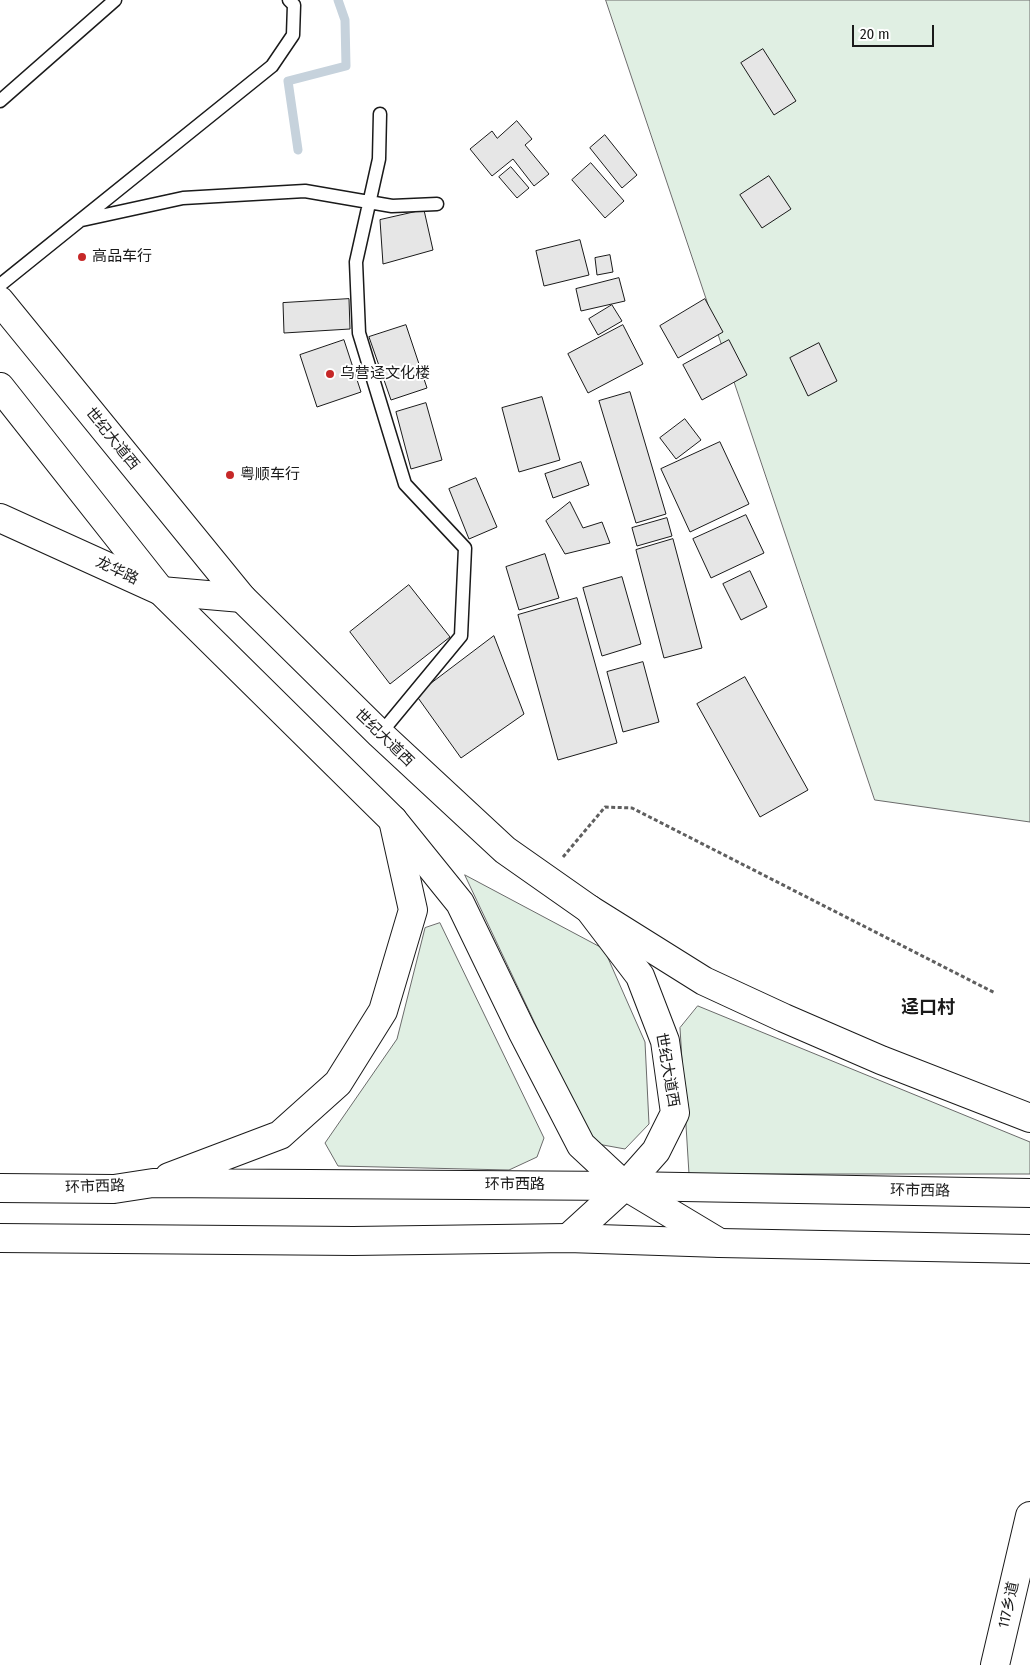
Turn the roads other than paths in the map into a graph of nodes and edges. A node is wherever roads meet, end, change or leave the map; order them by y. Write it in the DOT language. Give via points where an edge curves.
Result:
graph roads {
  1 [pos="115,0"];
  2 [pos="289,0"];
  3 [pos="0,101"];
  4 [pos="380,114"];
  5 [pos="370,202"];
  6 [pos="438,204"];
  7 [pos="80,221"];
  8 [pos="0,285"];
  9 [pos="0,301"];
  10 [pos="0,387"];
  11 [pos="0,518"];
  12 [pos="161,591"];
  13 [pos="242,598"];
  14 [pos="380,734"];
  15 [pos="393,820"];
  16 [pos="589,909"];
  17 [pos="1030,1118"];
  18 [pos="153,1183"];
  19 [pos="625,1186"];
  20 [pos="0,1188"];
  21 [pos="1030,1193"];
  22 [pos="0,1238"];
  23 [pos="568,1238"];
  24 [pos="720,1243"];
  25 [pos="1030,1249"];
  26 [pos="1030,1516"];
  27 [pos="995,1665"];
  1 -- 3 [label="lane"];
  2 -- 7 [label="lane" via="294,5 293,35 272,66"];
  4 -- 5 [label="lane" via="379,159"];
  5 -- 6 [label="lane" via="392,206"];
  5 -- 7 [label="lane" via="306,191 183,198"];
  5 -- 14 [label="lane" via="356,262 358,333 405,484 466,548 461,636"];
  7 -- 8 [label="lane"];
  9 -- 13 [label="main road, 世纪大道西"];
  10 -- 12 [label="main road"];
  11 -- 12 [label="main road, 龙华路"];
  12 -- 13 [label="main road, 龙华路"];
  12 -- 15 [label="main road"];
  13 -- 14 [label="main road, 世纪大道西"];
  14 -- 16 [label="main road, 世纪大道西" via="505,850"];
  15 -- 18 [label="main road" via="413,910 383,1011 338,1083 280,1134"];
  15 -- 19 [label="main road" via="460,904 581,1145"];
  16 -- 17 [label="main road" via="704,981 881,1060"];
  16 -- 19 [label="main road, 世纪大道西" via="640,976 665,1041 675,1113 656,1151"];
  18 -- 19 [label="main road, 环市西路"];
  18 -- 20 [label="main road, 环市西路" via="114,1189"];
  19 -- 21 [label="main road, 环市西路"];
  19 -- 23 [label="main road, 世纪大道西"];
  19 -- 24 [label="main road"];
  22 -- 23 [label="main road" via="343,1241"];
  23 -- 24 [label="main road"];
  24 -- 25 [label="main road"];
  26 -- 27 [label="main road, 117乡道"];
}
